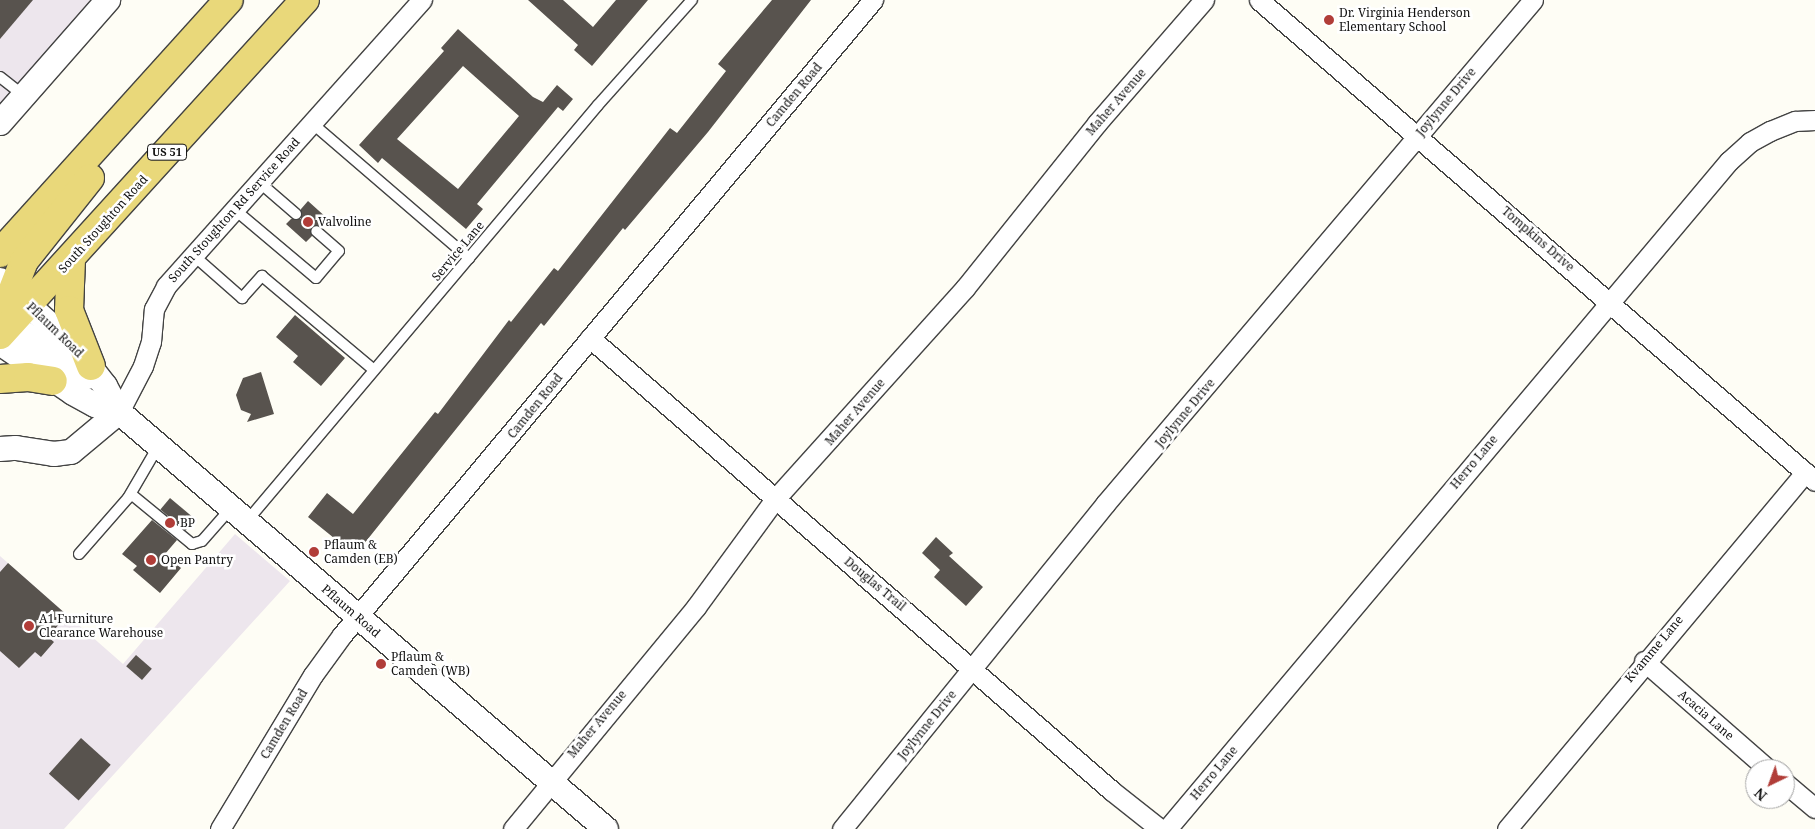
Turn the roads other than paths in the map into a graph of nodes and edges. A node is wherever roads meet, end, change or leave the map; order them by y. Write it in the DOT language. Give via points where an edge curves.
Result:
graph roads {
  1 [pos="108,0"];
  2 [pos="229,0"];
  3 [pos="305,0"];
  4 [pos="422,0"];
  5 [pos="692,0"];
  6 [pos="873,0"];
  7 [pos="1204,0"];
  8 [pos="1258,0"];
  9 [pos="1533,0"];
  10 [pos="175,59"];
  11 [pos="0,77"];
  12 [pos="24,97"];
  13 [pos="1808,120"];
  14 [pos="0,123"];
  15 [pos="313,124"];
  16 [pos="1418,135"];
  17 [pos="259,182"];
  18 [pos="55,192"];
  19 [pos="234,209"];
  20 [pos="296,214"];
  21 [pos="0,222"];
  22 [pos="316,231"];
  23 [pos="0,253"];
  24 [pos="192,254"];
  25 [pos="469,258"];
  26 [pos="71,260"];
  27 [pos="1608,301"];
  28 [pos="5,311"];
  29 [pos="590,338"];
  30 [pos="91,366"];
  31 [pos="374,370"];
  32 [pos="0,379"];
  33 [pos="54,381"];
  34 [pos="119,412"];
  35 [pos="159,445"];
  36 [pos="0,449"];
  37 [pos="1810,477"];
  38 [pos="131,494"];
  39 [pos="775,499"];
  40 [pos="239,515"];
  41 [pos="79,554"];
  42 [pos="357,616"];
  43 [pos="1644,661"];
  44 [pos="974,668"];
  45 [pos="1757,759"];
  46 [pos="550,780"];
  47 [pos="1795,791"];
  48 [pos="1815,808"];
  49 [pos="220,829"];
  50 [pos="513,829"];
  51 [pos="606,829"];
  52 [pos="842,829"];
  53 [pos="1160,829"];
  54 [pos="1167,829"];
  55 [pos="1507,829"];
  1 -- 12 [label="street"];
  2 -- 10 [label="main road"];
  3 -- 26 [label="main road, South Stoughton Road / US 51"];
  4 -- 15 [label="street, South Stoughton Rd Service Road"];
  5 -- 25 [label="lane, Service Lane"];
  6 -- 29 [label="street, Camden Road"];
  7 -- 39 [label="street, Maher Avenue" via="1097,123 965,288"];
  8 -- 16 [label="street, Tompkins Drive"];
  9 -- 16 [label="street, Joylynne Drive"];
  10 -- 18 [label="main road"];
  10 -- 28 [label="main road" via="77,196 24,261"];
  11 -- 12 [label="lane"];
  12 -- 14 [label="street"];
  13 -- 27 [label="street, Herro Lane" via="1770,131 1750,142"];
  15 -- 17 [label="street, South Stoughton Rd Service Road"];
  15 -- 25 [label="lane"];
  16 -- 27 [label="street, Tompkins Drive"];
  16 -- 44 [label="street, Joylynne Drive" via="1099,512"];
  17 -- 19 [label="street, South Stoughton Rd Service Road"];
  17 -- 20 [label="lane"];
  18 -- 21 [label="main road" via="33,199"];
  18 -- 23 [label="main road"];
  19 -- 22 [label="lane" via="316,278 339,251"];
  19 -- 24 [label="street, South Stoughton Rd Service Road"];
  24 -- 31 [label="lane" via="242,298 262,276"];
  24 -- 34 [label="street, South Stoughton Rd Service Road" via="166,286 154,309 151,342 143,366"];
  25 -- 31 [label="lane, Service Lane"];
  26 -- 28 [label="main road, South Stoughton Road / US 51"];
  26 -- 30 [label="main road" via="69,310"];
  27 -- 37 [label="street, Tompkins Drive"];
  27 -- 54 [label="street, Herro Lane"];
  28 -- 30 [label="street, Pflaum Road" via="66,336"];
  28 -- 33 [label="street, Pflaum Road"];
  28 -- 34 [label="street" via="85,373"];
  29 -- 39 [label="street, Douglas Trail"];
  29 -- 42 [label="street, Camden Road"];
  30 -- 34 [label="street, Pflaum Road"];
  31 -- 40 [label="lane, Service Lane"];
  32 -- 33 [label="main road" via="28,377"];
  33 -- 34 [label="street, Pflaum Road" via="95,405"];
  34 -- 35 [label="street, Pflaum Road"];
  34 -- 36 [label="street, South Stoughton Rd Service Road" via="71,452 54,454"];
  35 -- 38 [label="lane"];
  35 -- 40 [label="street, Pflaum Road"];
  37 -- 43 [label="street, Kvamme Lane"];
  38 -- 40 [label="lane, Service Lane" via="192,544 202,542"];
  38 -- 41 [label="lane"];
  39 -- 44 [label="street, Douglas Trail"];
  39 -- 46 [label="street, Maher Avenue" via="696,607"];
  40 -- 42 [label="street, Pflaum Road"];
  42 -- 46 [label="street, Pflaum Road"];
  42 -- 49 [label="street, Camden Road" via="314,675"];
  43 -- 45 [label="street, Acacia Lane"];
  43 -- 55 [label="street, Kvamme Lane"];
  44 -- 52 [label="street, Joylynne Drive"];
  44 -- 53 [label="street, Douglas Trail" via="1112,791"];
  46 -- 50 [label="street, Maher Avenue"];
  46 -- 51 [label="street, Pflaum Road"];
  47 -- 48 [label="street"];
}
